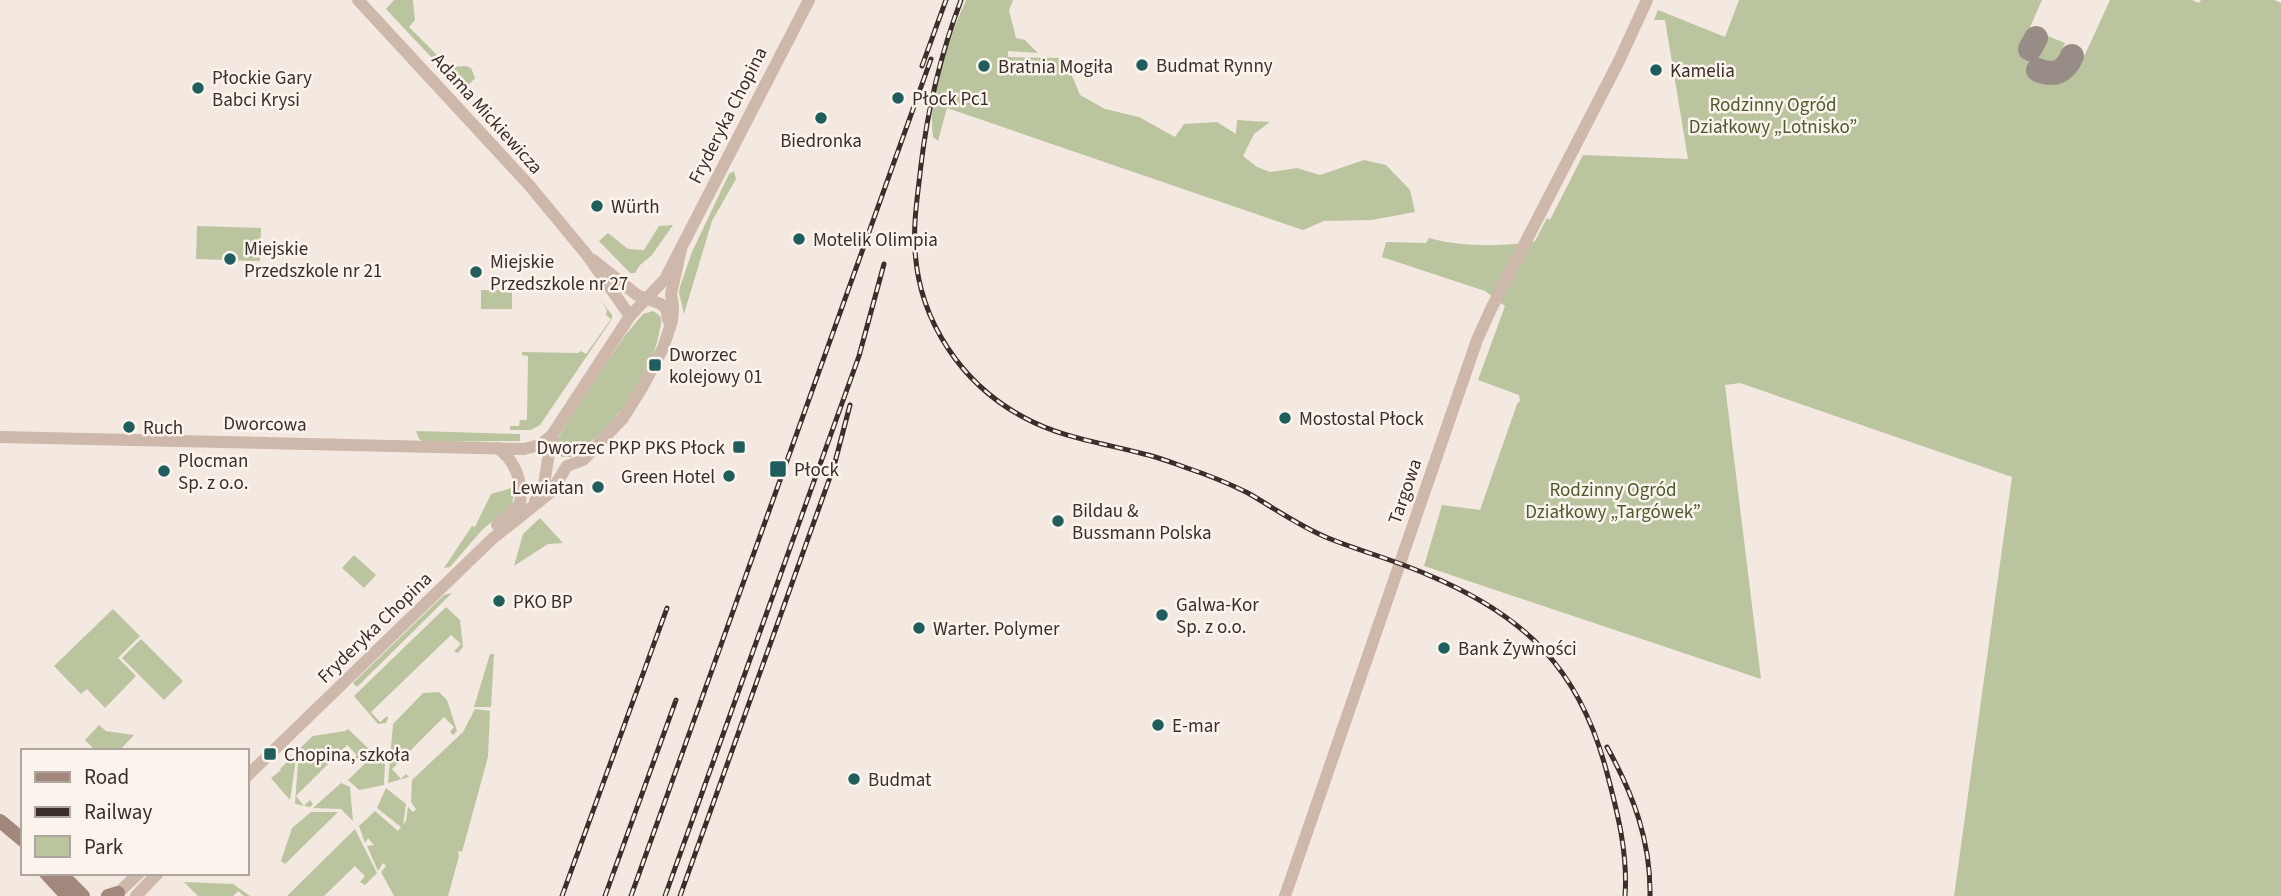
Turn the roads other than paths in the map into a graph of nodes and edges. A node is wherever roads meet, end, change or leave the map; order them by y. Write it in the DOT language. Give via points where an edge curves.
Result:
graph roads {
  1 [pos="358,0"];
  2 [pos="809,0"];
  3 [pos="1647,0"];
  4 [pos="681,249"];
  5 [pos="587,254"];
  6 [pos="648,298"];
  7 [pos="630,316"];
  8 [pos="668,331"];
  9 [pos="552,435"];
  10 [pos="0,437"];
  11 [pos="498,448"];
  12 [pos="529,449"];
  13 [pos="549,459"];
  14 [pos="567,466"];
  15 [pos="531,508"];
  16 [pos="462,568"];
  17 [pos="248,775"];
  18 [pos="5,826"];
  19 [pos="21,841"];
  20 [pos="48,875"];
  21 [pos="62,875"];
  22 [pos="137,875"];
  23 [pos="156,875"];
  24 [pos="114,895"];
  25 [pos="67,896"];
  26 [pos="83,896"];
  27 [pos="136,896"];
  28 [pos="1285,896"];
  1 -- 5 [label="street, Adama Mickiewicza"];
  2 -- 4 [label="street, Fryderyka Chopina"];
  3 -- 28 [label="street, Targowa" via="1477,340"];
  4 -- 6 [label="street, Fryderyka Chopina"];
  4 -- 8 [label="street, Fryderyka Chopina"];
  5 -- 6 [label="street, Adama Mickiewicza" via="626,288"];
  5 -- 7 [label="street, Adama Mickiewicza"];
  6 -- 7 [label="street, Fryderyka Chopina"];
  6 -- 8 [label="street" via="666,308"];
  7 -- 9 [label="street, Fryderyka Chopina"];
  8 -- 14 [label="street, Fryderyka Chopina" via="655,365 623,418 583,460"];
  9 -- 12 [label="street"];
  9 -- 13 [label="street, Fryderyka Chopina"];
  10 -- 11 [label="street, Dworcowa"];
  11 -- 12 [label="street, Dworcowa"];
  11 -- 16 [label="street" via="513,464 522,492 520,504 481,538"];
  12 -- 13 [label="street, Dworcowa"];
  13 -- 14 [label="street, Dworcowa"];
  13 -- 15 [label="street, Fryderyka Chopina" via="544,484"];
  14 -- 15 [label="street, Fryderyka Chopina" via="551,492"];
  15 -- 16 [label="street, Fryderyka Chopina"];
  16 -- 17 [label="street, Fryderyka Chopina"];
  18 -- 19 [label="main road"];
  20 -- 25 [label="main road"];
  21 -- 26 [label="main road"];
  22 -- 24 [label="street"];
  23 -- 27 [label="street"];
}
